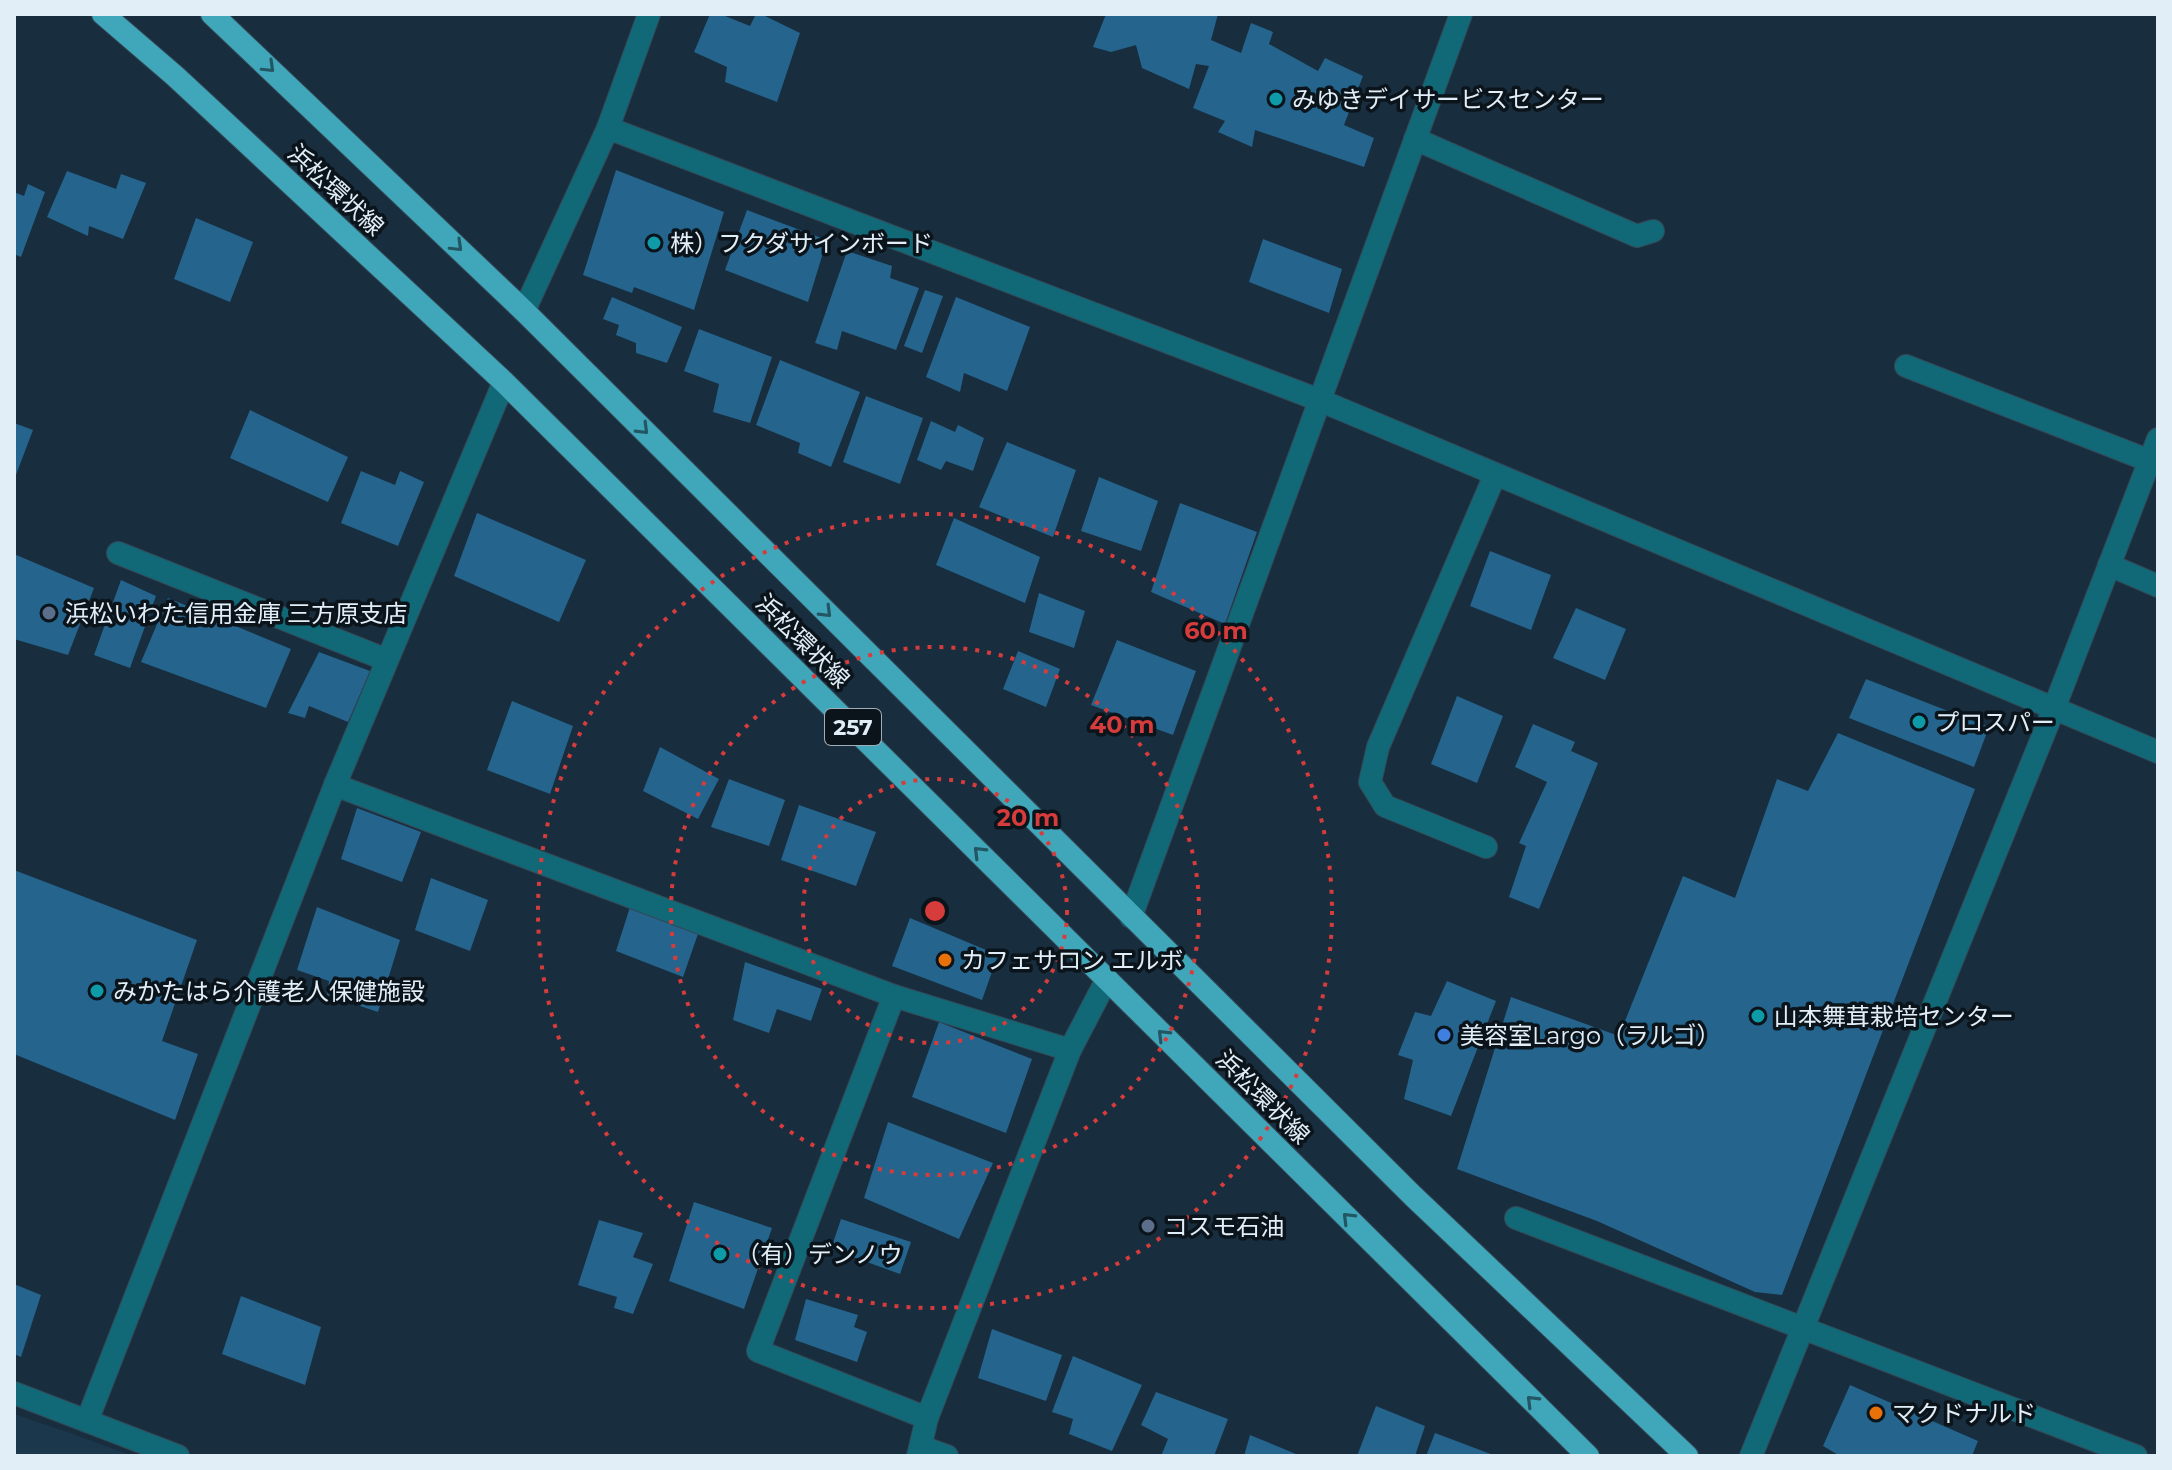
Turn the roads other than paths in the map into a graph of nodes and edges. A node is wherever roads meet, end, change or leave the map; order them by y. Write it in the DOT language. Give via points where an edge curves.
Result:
graph roads {
  1 [pos="103,14"];
  2 [pos="212,14"];
  3 [pos="649,14"];
  4 [pos="1461,14"];
  5 [pos="608,128"];
  6 [pos="1415,139"];
  7 [pos="1653,231"];
  8 [pos="524,311"];
  9 [pos="1906,366"];
  10 [pos="504,382"];
  11 [pos="1319,400"];
  12 [pos="2158,439"];
  13 [pos="2150,461"];
  14 [pos="1495,475"];
  15 [pos="118,553"];
  16 [pos="2109,565"];
  17 [pos="2158,586"];
  18 [pos="387,660"];
  19 [pos="2053,711"];
  20 [pos="2158,752"];
  21 [pos="335,785"];
  22 [pos="1486,847"];
  23 [pos="1131,917"];
  24 [pos="1107,979"];
  25 [pos="894,996"];
  26 [pos="1070,1050"];
  27 [pos="1516,1218"];
  28 [pos="1802,1327"];
  29 [pos="14,1393"];
  30 [pos="927,1418"];
  31 [pos="87,1421"];
  32 [pos="920,1451"];
  33 [pos="178,1456"];
  34 [pos="947,1456"];
  35 [pos="1588,1456"];
  36 [pos="1687,1456"];
  37 [pos="1751,1456"];
  38 [pos="2136,1456"];
  1 -- 10 [label="highway, 浜松環状線 / 257"];
  2 -- 8 [label="highway, 浜松環状線 / 257, one-way"];
  3 -- 5 [label="street"];
  4 -- 6 [label="street"];
  5 -- 8 [label="street"];
  5 -- 11 [label="street"];
  6 -- 7 [label="street" via="1637,236"];
  6 -- 11 [label="street"];
  8 -- 23 [label="highway, 浜松環状線 / 257, one-way"];
  9 -- 13 [label="street"];
  10 -- 18 [label="street"];
  24 -- 10 [label="highway, 浜松環状線 / 257, one-way"];
  11 -- 14 [label="street"];
  11 -- 23 [label="street"];
  12 -- 13 [label="street"];
  13 -- 16 [label="street"];
  14 -- 19 [label="street"];
  14 -- 22 [label="street" via="1378,747 1370,782 1385,806"];
  15 -- 18 [label="street"];
  16 -- 17 [label="street"];
  16 -- 19 [label="street"];
  18 -- 21 [label="street"];
  19 -- 20 [label="street"];
  19 -- 28 [label="street"];
  21 -- 25 [label="street"];
  21 -- 31 [label="street"];
  23 -- 36 [label="highway, 浜松環状線 / 257" via="1413,1196"];
  24 -- 26 [label="street"];
  35 -- 24 [label="highway, 浜松環状線 / 257, one-way"];
  25 -- 26 [label="street"];
  25 -- 30 [label="street" via="758,1351"];
  26 -- 30 [label="street"];
  27 -- 28 [label="street"];
  28 -- 37 [label="street"];
  28 -- 38 [label="street"];
  29 -- 31 [label="street"];
  30 -- 32 [label="street"];
  31 -- 33 [label="street"];
  32 -- 34 [label="street"];
}
